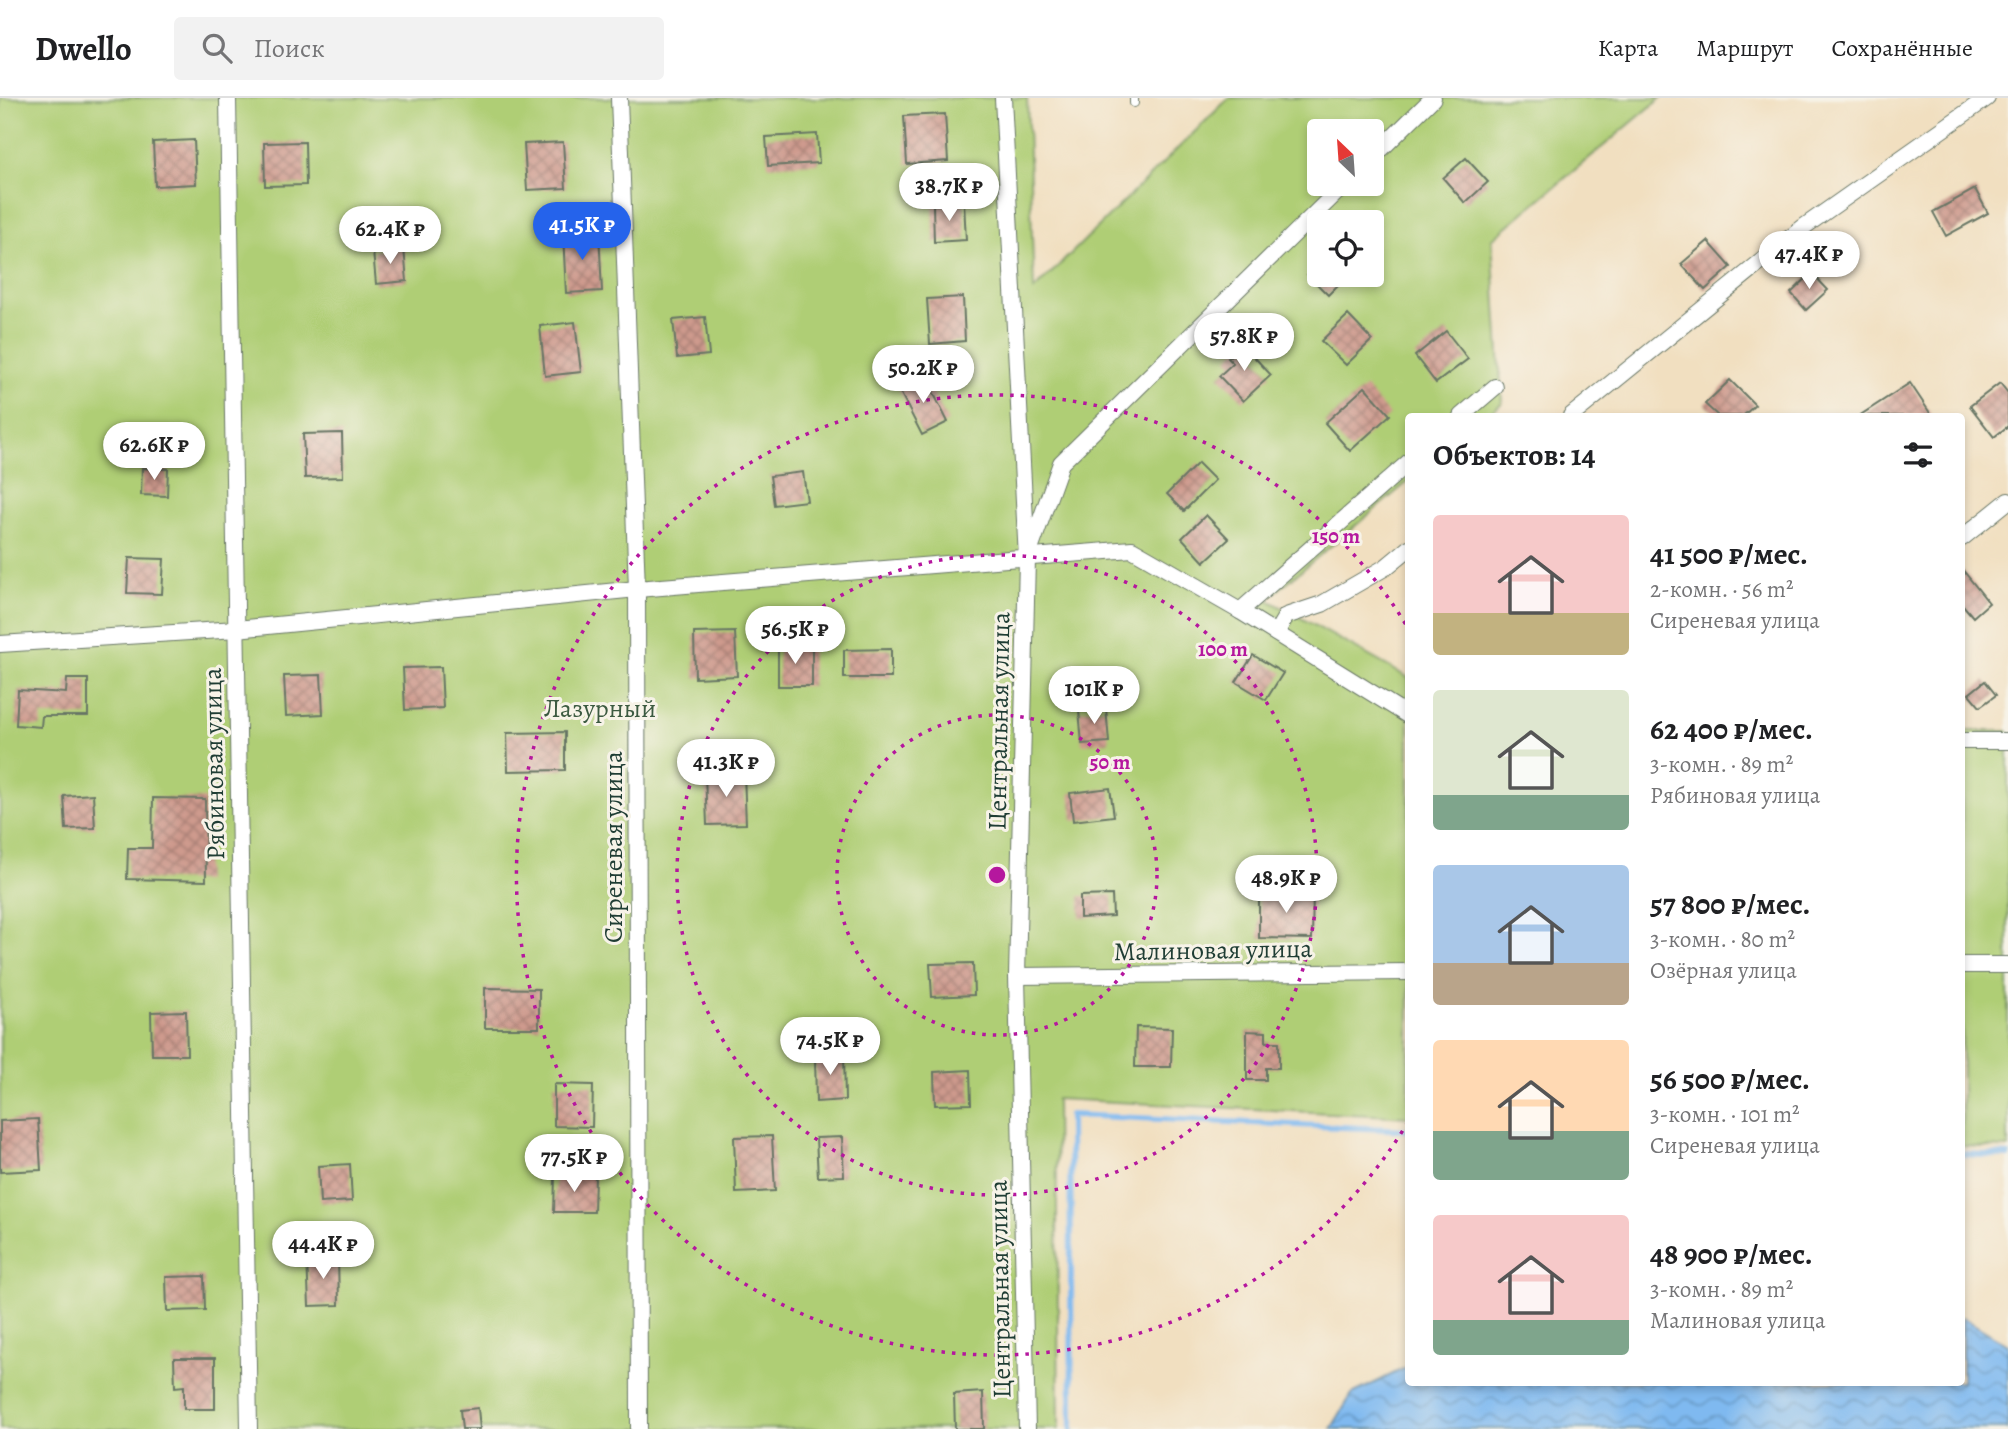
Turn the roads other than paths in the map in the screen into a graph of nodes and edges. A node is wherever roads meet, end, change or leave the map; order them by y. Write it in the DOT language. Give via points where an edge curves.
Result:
graph roads {
  1 [pos="228,98"];
  2 [pos="619,98"];
  3 [pos="1003,98"];
  4 [pos="1433,98"];
  5 [pos="1987,98"];
  6 [pos="1384,146"];
  7 [pos="1333,196"];
  8 [pos="1495,387"];
  9 [pos="1465,413"];
  10 [pos="1575,413"];
  11 [pos="1405,467"];
  12 [pos="2008,501"];
  13 [pos="1965,536"];
  14 [pos="1405,551"];
  15 [pos="1027,559"];
  16 [pos="637,589"];
  17 [pos="1240,611"];
  18 [pos="237,629"];
  19 [pos="1276,633"];
  20 [pos="0,644"];
  21 [pos="1405,714"];
  22 [pos="1965,741"];
  23 [pos="2008,741"];
  24 [pos="1965,965"];
  25 [pos="2008,965"];
  26 [pos="1405,972"];
  27 [pos="1017,976"];
  28 [pos="249,1429"];
  29 [pos="639,1429"];
  30 [pos="1027,1429"];
  1 -- 18 [label="street, Рябиновая улица"];
  2 -- 16 [label="street, Сиреневая улица"];
  3 -- 15 [label="street, Центральная улица"];
  4 -- 6 [label="street"];
  5 -- 10 [label="street" via="1805,226"];
  7 -- 15 [label="street" via="1061,463"];
  8 -- 9 [label="street"];
  11 -- 17 [label="street"];
  12 -- 13 [label="street"];
  14 -- 19 [label="street" via="1322,604 1286,616"];
  15 -- 16 [label="street"];
  15 -- 17 [label="street" via="1132,549"];
  15 -- 27 [label="street, Центральная улица"];
  16 -- 18 [label="street"];
  16 -- 29 [label="street, Сиреневая улица"];
  17 -- 19 [label="street"];
  18 -- 20 [label="street"];
  18 -- 28 [label="street, Рябиновая улица"];
  19 -- 21 [label="street"];
  22 -- 23 [label="street"];
  24 -- 25 [label="street"];
  26 -- 27 [label="street, Малиновая улица"];
  27 -- 30 [label="street, Центральная улица"];
}
